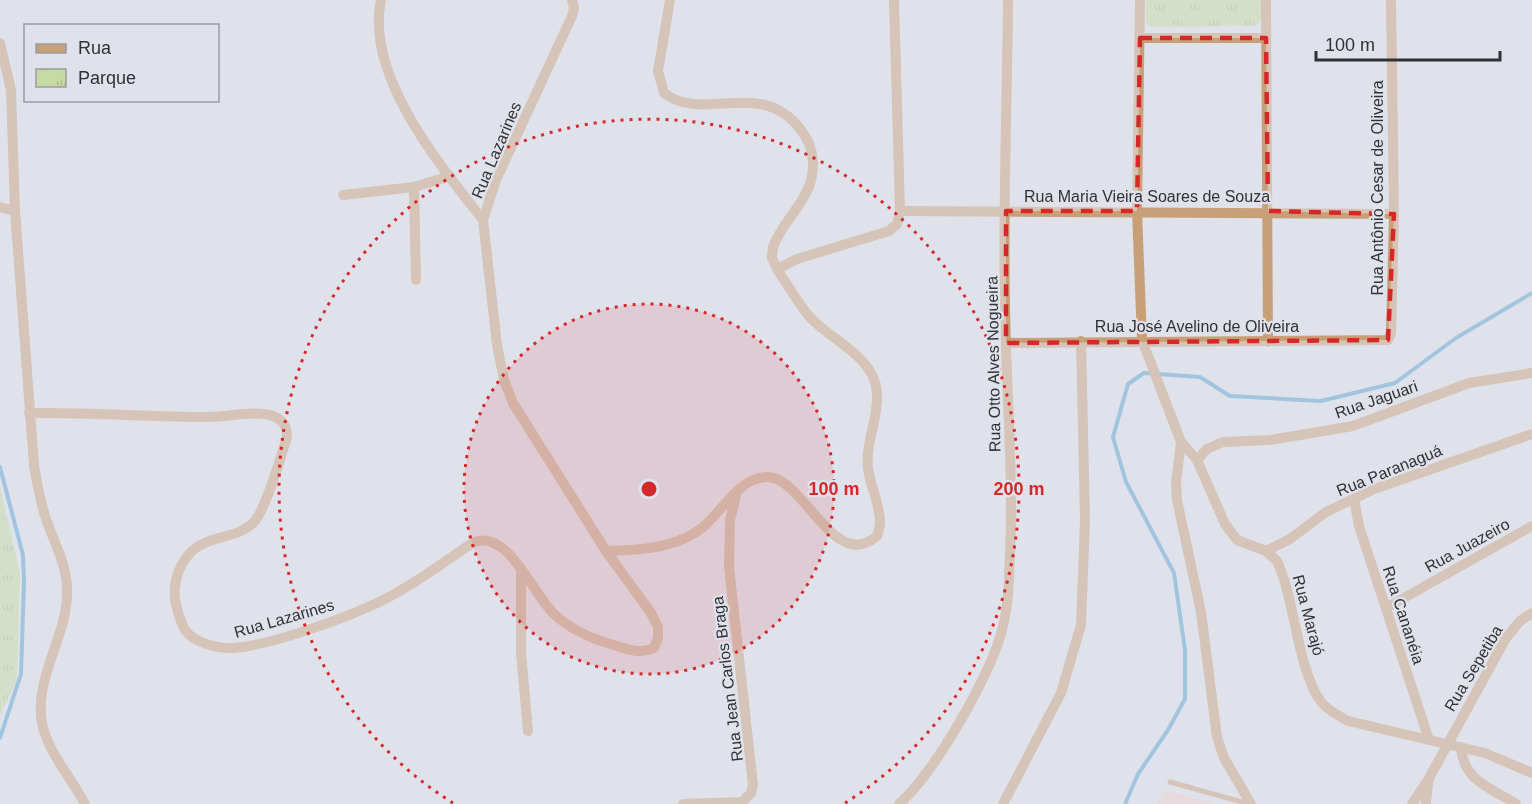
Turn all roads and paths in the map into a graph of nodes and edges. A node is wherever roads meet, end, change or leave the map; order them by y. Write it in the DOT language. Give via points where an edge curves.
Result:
graph roads {
  1 [pos="381,0"];
  2 [pos="572,0"];
  3 [pos="670,0"];
  4 [pos="894,0"];
  5 [pos="1008,0"];
  6 [pos="1140,0"];
  7 [pos="1266,0"];
  8 [pos="1391,0"];
  9 [pos="1140,38"];
  10 [pos="1266,38"];
  11 [pos="0,43"];
  12 [pos="450,176"];
  13 [pos="414,187"];
  14 [pos="343,195"];
  15 [pos="0,207"];
  16 [pos="15,211"];
  17 [pos="900,211"];
  18 [pos="1006,211"];
  19 [pos="1137,211"];
  20 [pos="1268,212"];
  21 [pos="1394,214"];
  22 [pos="483,220"];
  23 [pos="777,269"];
  24 [pos="416,280"];
  25 [pos="1142,340"];
  26 [pos="1388,340"];
  27 [pos="1081,341"];
  28 [pos="1268,342"];
  29 [pos="1006,343"];
  30 [pos="1532,373"];
  31 [pos="29,413"];
  32 [pos="1532,434"];
  33 [pos="1181,442"];
  34 [pos="1197,460"];
  35 [pos="737,492"];
  36 [pos="1354,499"];
  37 [pos="1532,526"];
  38 [pos="606,551"];
  39 [pos="1266,551"];
  40 [pos="522,570"];
  41 [pos="1386,608"];
  42 [pos="1532,613"];
  43 [pos="528,731"];
  44 [pos="1429,740"];
  45 [pos="1446,744"];
  46 [pos="1461,747"];
  47 [pos="1532,772"];
  48 [pos="1428,780"];
  49 [pos="1170,782"];
  50 [pos="1225,797"];
  51 [pos="85,804"];
  52 [pos="683,804"];
  53 [pos="899,804"];
  54 [pos="1003,804"];
  55 [pos="1222,804"];
  56 [pos="1250,804"];
  57 [pos="1412,804"];
  58 [pos="1426,804"];
  59 [pos="1516,804"];
  1 -- 12 [label="street" via="378,25 385,61 410,118"];
  2 -- 22 [label="street, Rua Lazarines" via="572,16 496,180"];
  3 -- 23 [label="street" via="658,71 664,93 681,102 746,102 779,109 798,126 812,152 809,187 773,247"];
  4 -- 17 [label="street"];
  5 -- 18 [label="street, Rua Otto Alves Nogueira"];
  6 -- 9 [label="street"];
  7 -- 10 [label="street"];
  8 -- 21 [label="street, Rua Antônio Cesar de Oliveira"];
  9 -- 10 [label="street"];
  9 -- 19 [label="street"];
  10 -- 20 [label="street"];
  11 -- 16 [label="street" via="11,90"];
  12 -- 13 [label="street"];
  12 -- 22 [label="street"];
  13 -- 14 [label="street"];
  13 -- 24 [label="street"];
  15 -- 16 [label="street"];
  16 -- 31 [label="street"];
  17 -- 18 [label="street, Rua Maria Vieira Soares de Souza"];
  17 -- 23 [label="street" via="897,224 889,231 797,259"];
  18 -- 19 [label="street, Rua Maria Vieira Soares de Souza"];
  18 -- 29 [label="street, Rua Otto Alves Nogueira"];
  19 -- 20 [label="street, Rua Maria Vieira Soares de Souza"];
  19 -- 25 [label="street"];
  20 -- 21 [label="street, Rua Maria Vieira Soares de Souza"];
  20 -- 28 [label="street"];
  21 -- 26 [label="street, Rua Antônio Cesar de Oliveira"];
  22 -- 38 [label="street, Rua Lazarines" via="497,345 510,395 524,424"];
  23 -- 35 [label="street" via="809,316 856,355 874,378 876,410 867,455 880,530 872,541 840,539 828,531 795,490 772,477 760,477"];
  25 -- 27 [label="street, Rua José Avelino de Oliveira"];
  25 -- 28 [label="street, Rua José Avelino de Oliveira"];
  25 -- 33 [label="street"];
  26 -- 28 [label="street, Rua José Avelino de Oliveira"];
  27 -- 29 [label="street, Rua José Avelino de Oliveira"];
  27 -- 54 [label="street" via="1085,520 1081,625 1061,693"];
  29 -- 53 [label="street, Rua Otto Alves Nogueira" via="1011,471 1004,626 994,655 939,755"];
  30 -- 34 [label="street, Rua Jaguari" via="1469,383 1353,426 1270,440 1223,442 1207,449"];
  31 -- 40 [label="street, Rua Lazarines" via="260,415 283,421 287,437 258,516 244,529 206,542 188,555 177,575 174,605 184,630 205,645 233,648 261,643 346,616 379,602 483,539 499,544"];
  31 -- 51 [label="street" via="40,499 68,585 63,625 43,686 43,728"];
  32 -- 36 [label="street, Rua Paranaguá"];
  33 -- 34 [label="street"];
  33 -- 56 [label="street" via="1177,500 1201,612 1217,737"];
  34 -- 39 [label="street" via="1225,524 1237,540"];
  35 -- 38 [label="street" via="718,514 680,541"];
  35 -- 52 [label="street, Rua Jean Carlos Braga" via="730,520 729,567 753,785 742,802"];
  36 -- 39 [label="street, Rua Paranaguá" via="1326,512 1290,539"];
  36 -- 41 [label="street, Rua Cananéia"];
  37 -- 41 [label="street, Rua Juazeiro"];
  38 -- 40 [label="street, Rua Lazarines" via="655,620 658,638 654,648 636,652 568,626 546,604"];
  39 -- 44 [label="street, Rua Marajó" via="1277,561 1282,573 1309,673 1319,698 1331,712 1348,721"];
  40 -- 43 [label="street" via="521,653"];
  41 -- 44 [label="street, Rua Cananéia"];
  42 -- 45 [label="street, Rua Sepetiba" via="1506,638"];
  44 -- 45 [label="street, Rua Marajó"];
  45 -- 46 [label="street, Rua Marajó"];
  45 -- 48 [label="street, Rua Sepetiba"];
  46 -- 47 [label="street, Rua Marajó"];
  46 -- 59 [label="street" via="1466,771"];
  48 -- 57 [label="street"];
  48 -- 58 [label="street"];
  49 -- 50 [label="lane"];
  50 -- 55 [label="lane"];
  50 -- 56 [label="lane"];
}
